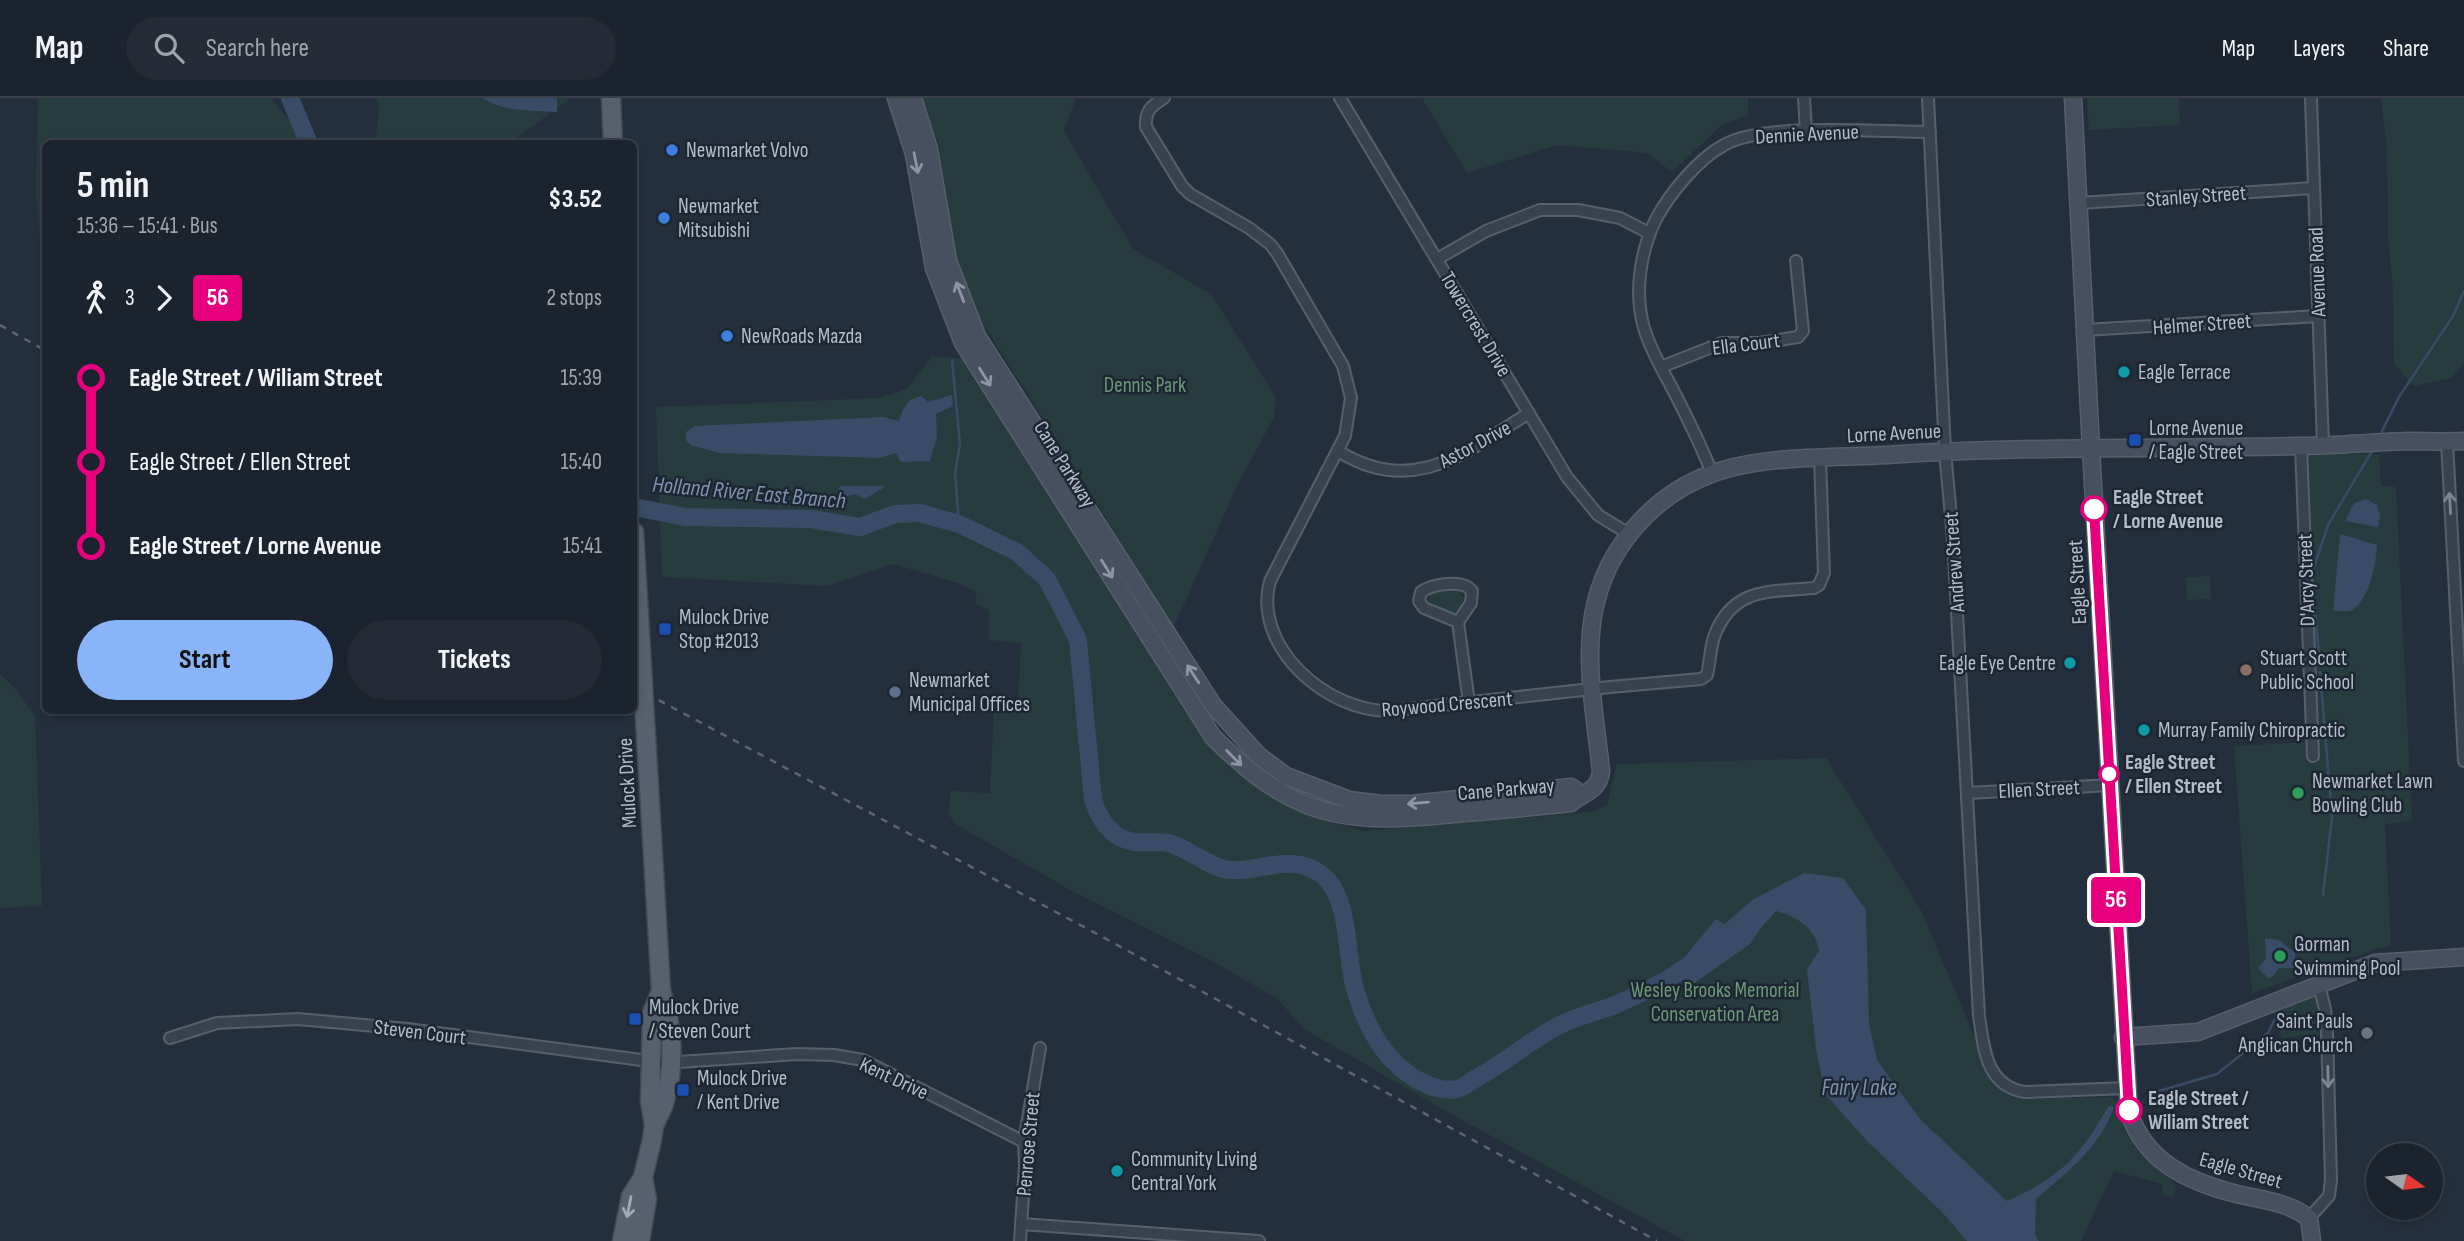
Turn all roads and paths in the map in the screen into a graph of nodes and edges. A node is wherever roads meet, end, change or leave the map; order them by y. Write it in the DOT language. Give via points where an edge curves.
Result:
graph roads {
  1 [pos="611,98"];
  2 [pos="896,98"];
  3 [pos="913,98"];
  4 [pos="1164,98"];
  5 [pos="1340,98"];
  6 [pos="1804,98"];
  7 [pos="1928,98"];
  8 [pos="2073,98"];
  9 [pos="2311,98"];
  10 [pos="1806,131"];
  11 [pos="1930,132"];
  12 [pos="613,140"];
  13 [pos="2314,188"];
  14 [pos="2079,203"];
  15 [pos="1649,233"];
  16 [pos="1437,259"];
  17 [pos="1796,261"];
  18 [pos="2319,316"];
  19 [pos="2085,330"];
  20 [pos="1661,367"];
  21 [pos="1529,413"];
  22 [pos="2464,441"];
  23 [pos="2447,442"];
  24 [pos="2301,446"];
  25 [pos="2323,446"];
  26 [pos="2091,449"];
  27 [pos="1338,451"];
  28 [pos="1945,451"];
  29 [pos="1820,459"];
  30 [pos="1712,473"];
  31 [pos="1629,534"];
  32 [pos="637,583"];
  33 [pos="1458,622"];
  34 [pos="1592,689"];
  35 [pos="1469,703"];
  36 [pos="2463,718"];
  37 [pos="2313,756"];
  38 [pos="2464,761"];
  39 [pos="2110,785"];
  40 [pos="1968,793"];
  41 [pos="1581,794"];
  42 [pos="2464,957"];
  43 [pos="2319,985"];
  44 [pos="2123,1037"];
  45 [pos="170,1038"];
  46 [pos="1040,1048"];
  47 [pos="661,1061"];
  48 [pos="2127,1088"];
  49 [pos="1024,1142"];
  50 [pos="643,1177"];
  51 [pos="2303,1213"];
  52 [pos="1021,1224"];
  53 [pos="622,1241"];
  54 [pos="640,1241"];
  55 [pos="1020,1241"];
  56 [pos="1259,1241"];
  57 [pos="2312,1241"];
  1 -- 12 [label="main road"];
  2 -- 41 [label="main road, Cane Parkway, one-way" via="914,154 934,268 963,343 1213,737 1240,765 1308,805 1348,816 1391,820 1571,803"];
  41 -- 3 [label="main road, Cane Parkway, one-way" via="1571,787 1381,804 1349,800 1286,776 1259,756 1213,705 977,336 948,261 929,149"];
  4 -- 27 [label="street, Roywood Crescent" via="1150,108 1146,127 1182,186 1270,244 1343,366 1350,411"];
  5 -- 16 [label="street, Towercrest Drive"];
  6 -- 10 [label="street"];
  7 -- 11 [label="street, Andrew Street"];
  8 -- 14 [label="main road, Eagle Street"];
  9 -- 13 [label="street, Avenue Road"];
  10 -- 11 [label="street, Dennie Avenue"];
  10 -- 15 [label="street, Dennie Avenue" via="1779,131 1723,145 1689,174"];
  11 -- 28 [label="street, Andrew Street"];
  13 -- 14 [label="street, Stanley Street"];
  13 -- 18 [label="street, Avenue Road"];
  14 -- 19 [label="main road, Eagle Street"];
  15 -- 16 [label="street" via="1620,218 1578,209 1540,210 1486,231"];
  15 -- 20 [label="street, Dennie Avenue" via="1639,294 1645,331"];
  16 -- 21 [label="street, Towercrest Drive"];
  17 -- 20 [label="street, Ella Court" via="1802,331 1798,337 1722,343"];
  18 -- 19 [label="street, Helmer Street"];
  18 -- 25 [label="street, Avenue Road"];
  19 -- 26 [label="main road, Eagle Street"];
  20 -- 30 [label="street, Dennie Avenue"];
  21 -- 27 [label="street, Astor Drive" via="1453,460 1419,470 1371,466"];
  21 -- 31 [label="street, Towercrest Drive" via="1580,495 1598,515"];
  22 -- 23 [label="main road, Lorne Avenue"];
  23 -- 25 [label="main road, Lorne Avenue"];
  36 -- 23 [label="street, one-way"];
  24 -- 25 [label="main road, Lorne Avenue"];
  24 -- 26 [label="main road, Lorne Avenue"];
  24 -- 37 [label="street, D'Arcy Street"];
  26 -- 28 [label="main road, Lorne Avenue"];
  26 -- 39 [label="main road, Eagle Street"];
  27 -- 35 [label="street, Roywood Crescent" via="1270,581 1266,611 1276,638 1305,677 1350,705 1390,712"];
  28 -- 29 [label="main road, Lorne Avenue"];
  28 -- 40 [label="street, Andrew Street"];
  29 -- 30 [label="main road, Lorne Avenue" via="1758,462"];
  29 -- 34 [label="street, Roywood Crescent" via="1824,573 1819,585 1759,592 1735,604 1717,630 1707,675 1701,680"];
  30 -- 31 [label="main road, Lorne Avenue" via="1675,490"];
  31 -- 34 [label="main road, Lorne Avenue" via="1600,587 1593,613 1589,632"];
  32 -- 47 [label="main road, Mulock Drive" via="661,991 652,1013"];
  33 -- 33 [label="street" via="1423,608 1421,592 1468,585 1472,598"];
  33 -- 35 [label="street"];
  34 -- 35 [label="street, Roywood Crescent"];
  34 -- 41 [label="main road, Lorne Avenue" via="1601,771 1593,790"];
  36 -- 38 [label="street"];
  39 -- 40 [label="street, Ellen Street"];
  39 -- 44 [label="main road, Eagle Street"];
  40 -- 48 [label="street, Andrew Street" via="1981,1027 1991,1070 2000,1082 2025,1092"];
  42 -- 43 [label="main road" via="2375,963"];
  43 -- 44 [label="main road" via="2198,1032"];
  43 -- 51 [label="street, one-way" via="2327,1031 2331,1181 2329,1196"];
  44 -- 48 [label="main road, Eagle Street"];
  45 -- 47 [label="street, Steven Court" via="217,1023 298,1019"];
  46 -- 49 [label="street, Penrose Street"];
  47 -- 49 [label="street, Kent Drive" via="797,1054 863,1060"];
  47 -- 50 [label="main road, Mulock Drive" via="650,1101 653,1126"];
  48 -- 51 [label="main road, Eagle Street" via="2137,1134 2166,1165 2197,1181"];
  49 -- 52 [label="street, Penrose Street"];
  50 -- 53 [label="main road, Mulock Drive, one-way" via="631,1196"];
  50 -- 54 [label="main road, Mulock Drive" via="648,1199"];
  51 -- 57 [label="main road"];
  52 -- 55 [label="street, Penrose Street"];
  52 -- 56 [label="street"];
}
